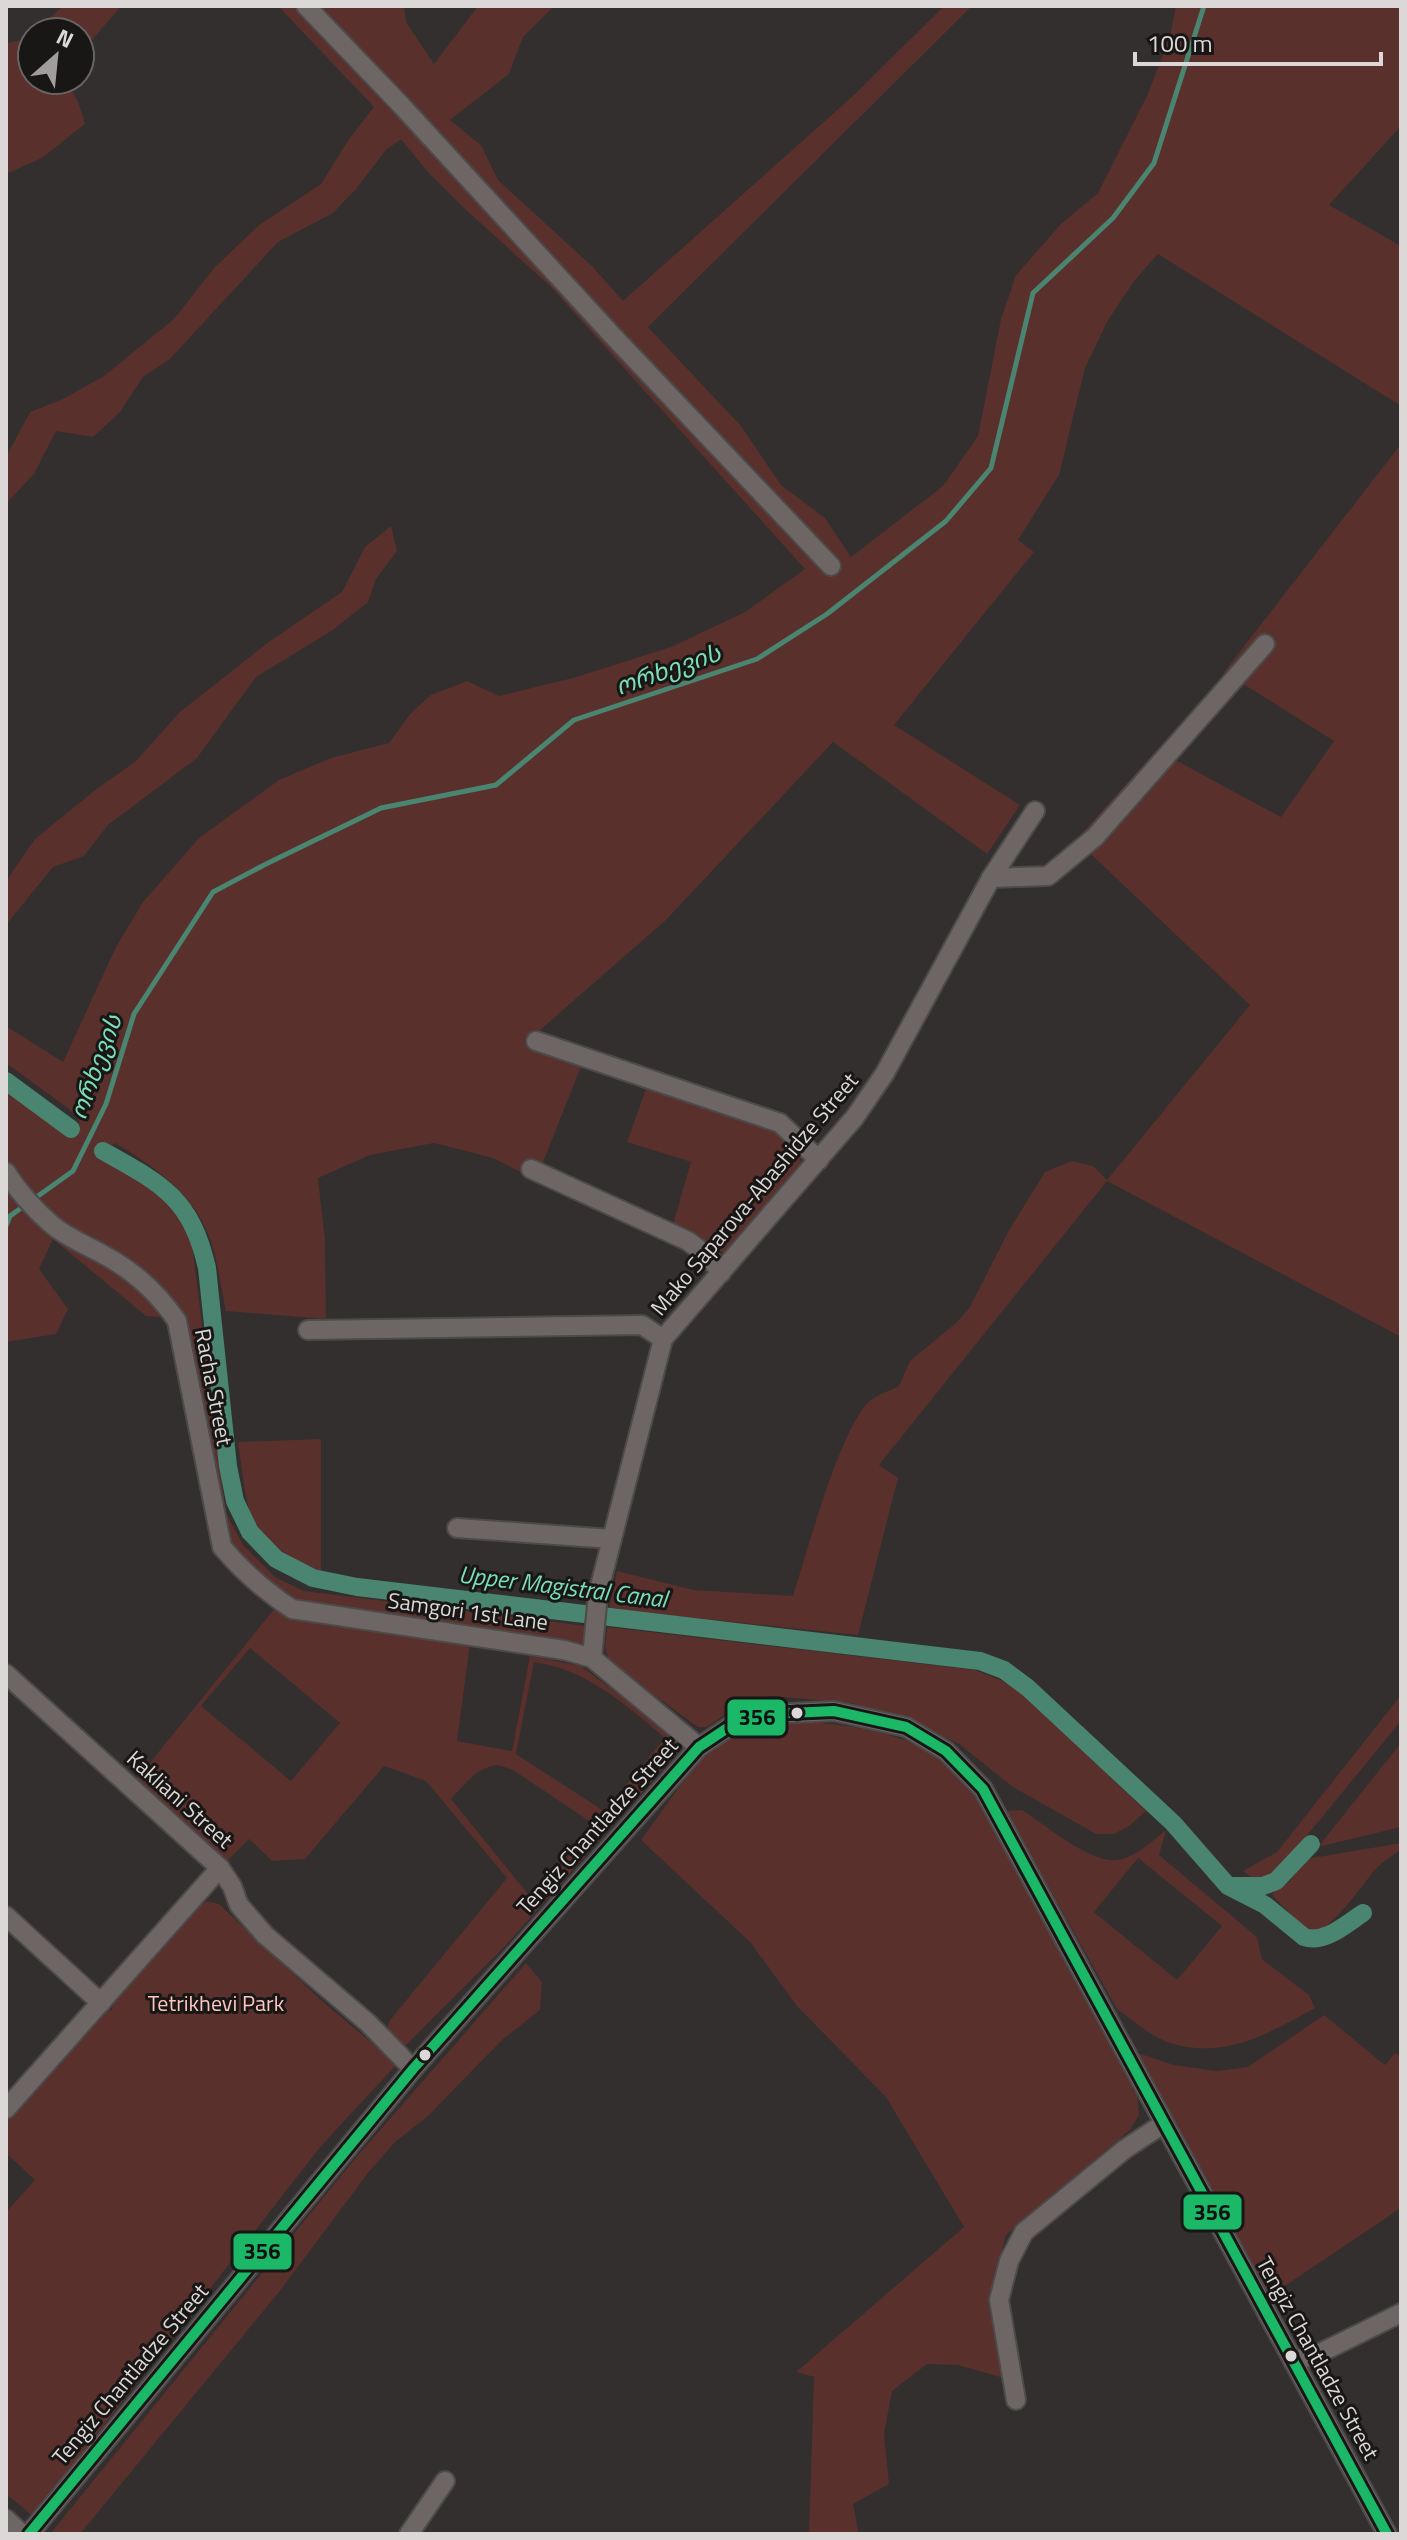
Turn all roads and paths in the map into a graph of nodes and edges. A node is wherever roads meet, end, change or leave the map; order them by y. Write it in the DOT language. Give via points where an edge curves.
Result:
graph roads {
  1 [pos="306,6"];
  2 [pos="831,566"];
  3 [pos="1265,644"];
  4 [pos="1035,811"];
  5 [pos="991,878"];
  6 [pos="536,1041"];
  7 [pos="819,1160"];
  8 [pos="531,1169"];
  9 [pos="6,1172"];
  10 [pos="721,1273"];
  11 [pos="308,1330"];
  12 [pos="663,1339"];
  13 [pos="457,1528"];
  14 [pos="612,1539"];
  15 [pos="222,1547"];
  16 [pos="592,1658"];
  17 [pos="6,1674"];
  18 [pos="699,1747"];
  19 [pos="220,1868"];
  20 [pos="6,1916"];
  21 [pos="101,2003"];
  22 [pos="413,2069"];
  23 [pos="6,2109"];
  24 [pos="1163,2124"];
  25 [pos="1401,2313"];
  26 [pos="1293,2361"];
  27 [pos="1016,2400"];
  28 [pos="445,2481"];
  29 [pos="6,2519"];
  30 [pos="22,2534"];
  31 [pos="29,2534"];
  32 [pos="409,2534"];
  33 [pos="1387,2534"];
  1 -- 2 [label="street"];
  3 -- 5 [label="street" via="1074,856 1048,876"];
  4 -- 5 [label="street, Mako Saparova-Abashidze Street"];
  5 -- 7 [label="street, Mako Saparova-Abashidze Street" via="885,1073"];
  6 -- 7 [label="street" via="780,1123"];
  7 -- 10 [label="street, Mako Saparova-Abashidze Street"];
  8 -- 10 [label="street" via="688,1241"];
  9 -- 15 [label="street, Racha Street" via="51,1224 116,1261 161,1298 177,1321"];
  10 -- 12 [label="street, Mako Saparova-Abashidze Street"];
  11 -- 12 [label="street" via="642,1325"];
  12 -- 14 [label="street, Mako Saparova-Abashidze Street"];
  13 -- 14 [label="street"];
  14 -- 16 [label="street, Mako Saparova-Abashidze Street" via="598,1594"];
  15 -- 16 [label="street, Samgori 1st Lane" via="267,1593 292,1609"];
  16 -- 18 [label="street, Samgori 1st Lane"];
  17 -- 19 [label="street, Kakliani Street"];
  18 -- 22 [label="street, Tengiz Chantladze Street"];
  18 -- 24 [label="street, Tengiz Chantladze Street" via="732,1725 768,1714 834,1711 906,1727 946,1751 983,1789"];
  19 -- 21 [label="street"];
  19 -- 22 [label="street, Kakliani Street" via="239,1905 265,1935"];
  20 -- 21 [label="street"];
  21 -- 23 [label="street"];
  22 -- 31 [label="street, Tengiz Chantladze Street"];
  24 -- 26 [label="street, Tengiz Chantladze Street"];
  24 -- 27 [label="street" via="1024,2232 1009,2261 999,2300"];
  25 -- 26 [label="street"];
  26 -- 33 [label="street, Tengiz Chantladze Street"];
  28 -- 32 [label="street"];
  29 -- 30 [label="street"];
}
